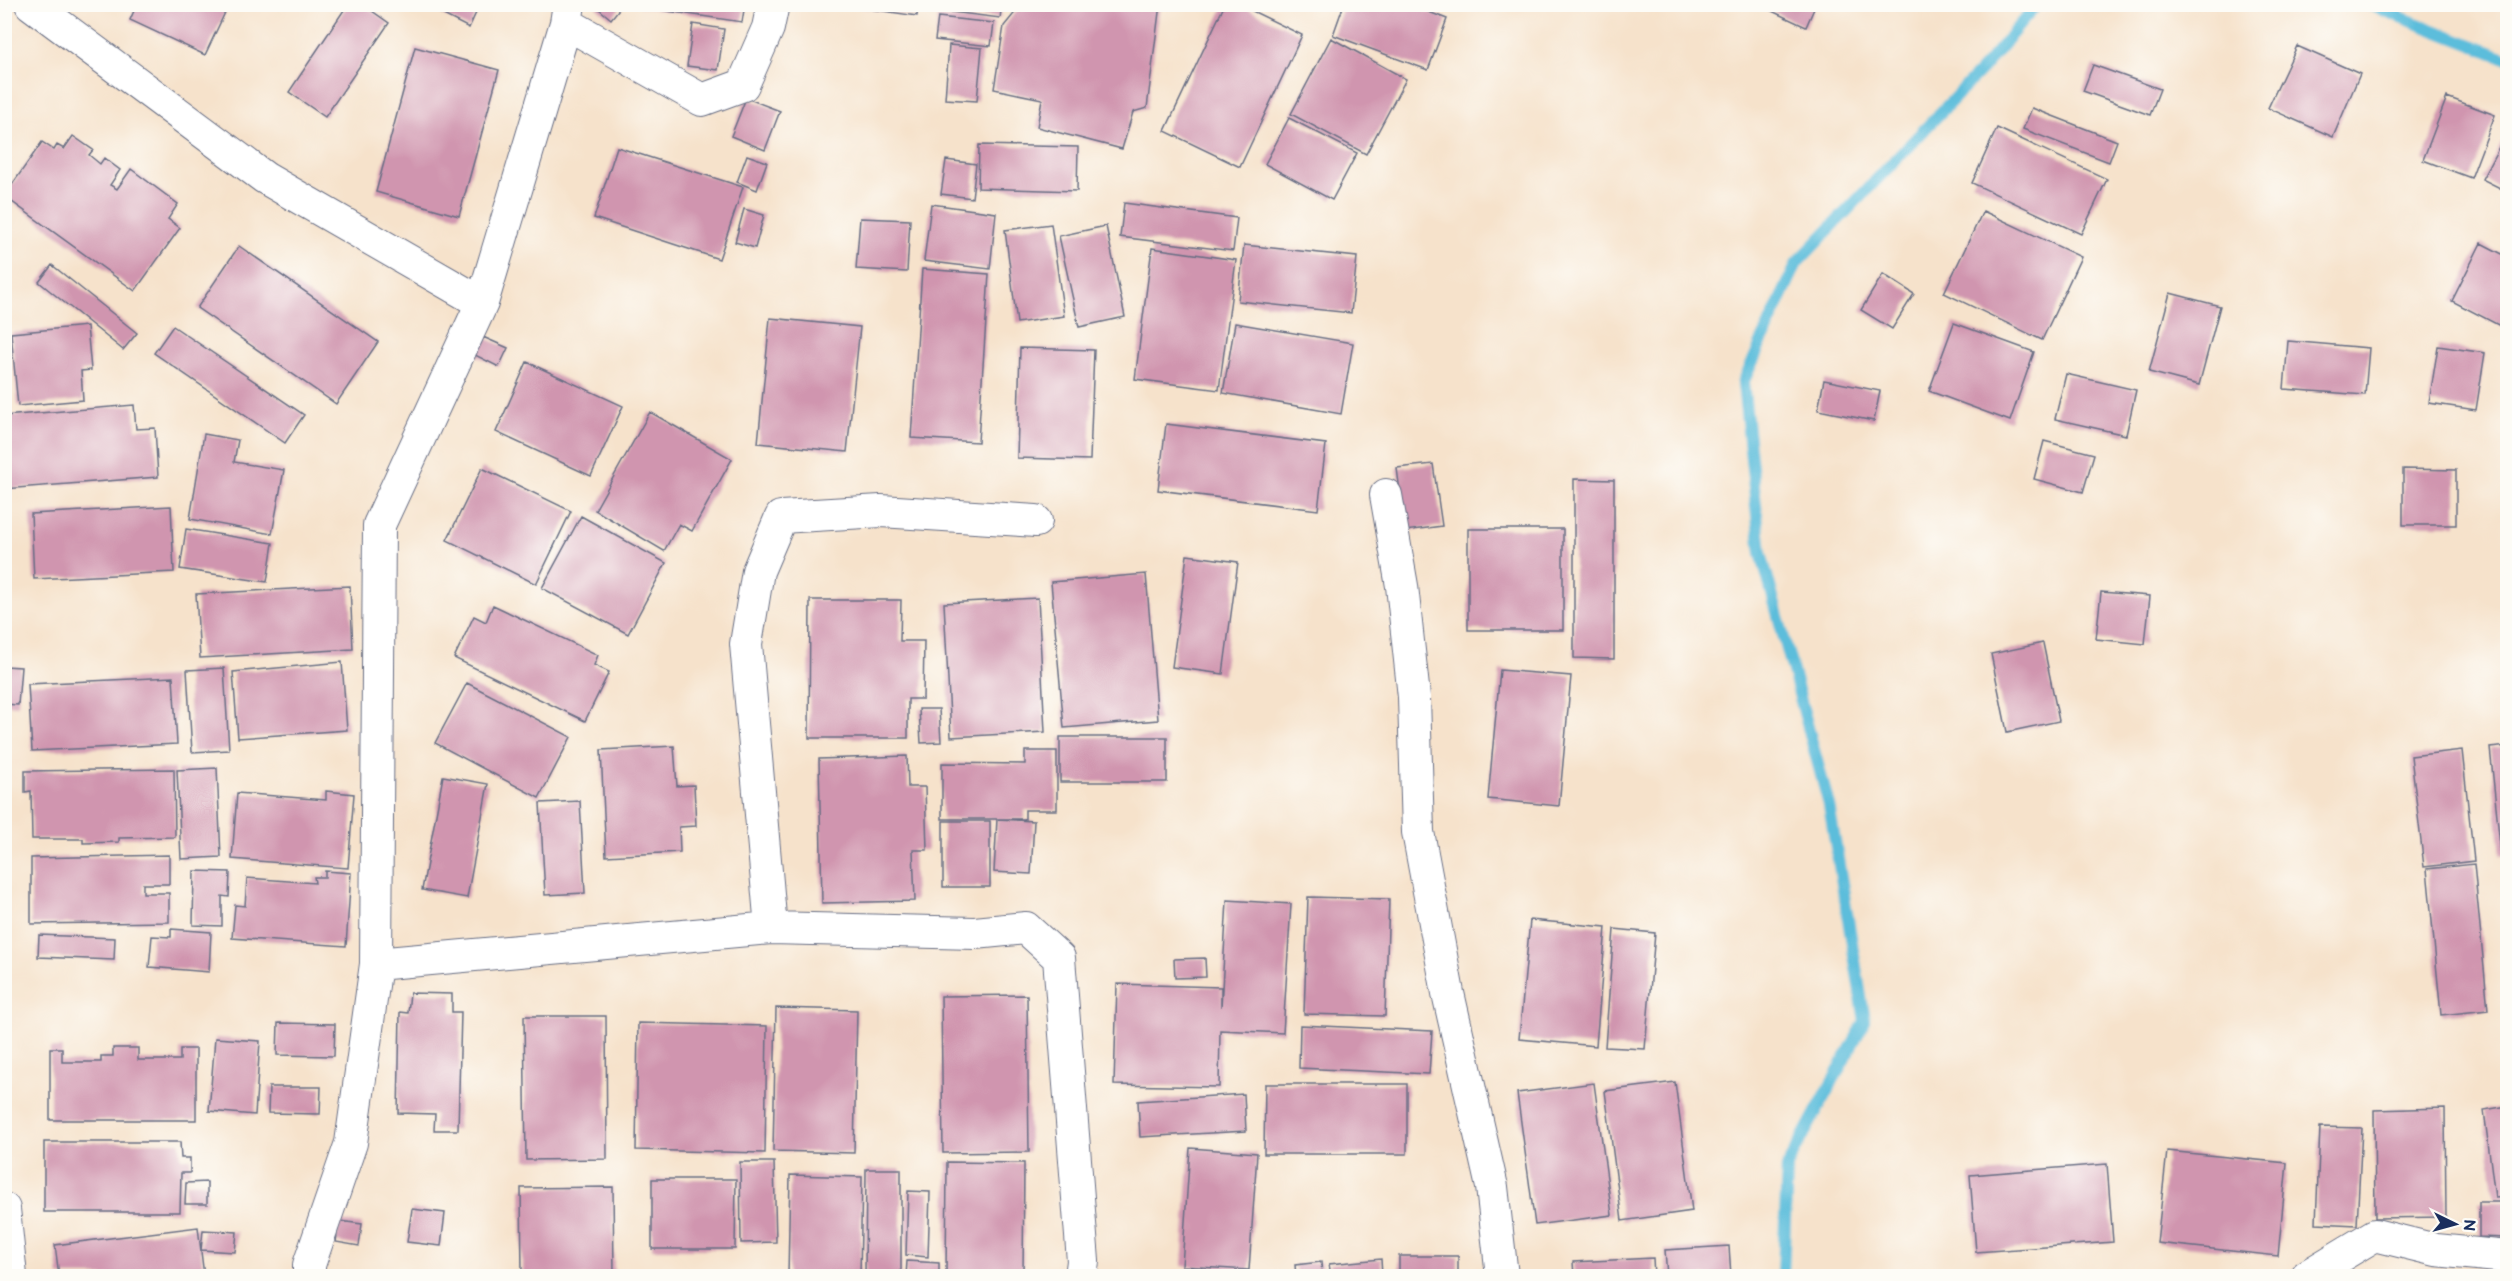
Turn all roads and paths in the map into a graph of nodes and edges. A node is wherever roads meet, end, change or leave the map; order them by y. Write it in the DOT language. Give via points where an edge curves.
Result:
graph roads {
  1 [pos="31,4"];
  2 [pos="773,4"];
  3 [pos="568,14"];
  4 [pos="482,303"];
  5 [pos="1386,495"];
  6 [pos="1036,521"];
  7 [pos="771,928"];
  8 [pos="376,964"];
  9 [pos="4,1209"];
  10 [pos="2508,1257"];
  11 [pos="11,1276"];
  12 [pos="309,1276"];
  13 [pos="1081,1276"];
  14 [pos="1502,1276"];
  15 [pos="2307,1276"];
  1 -- 4 [label="street" via="265,178"];
  2 -- 3 [label="street" via="768,28 743,85 702,100"];
  3 -- 4 [label="street"];
  4 -- 8 [label="street" via="379,525"];
  5 -- 14 [label="street" via="1402,586 1414,697 1418,832 1448,993 1491,1187"];
  6 -- 7 [label="street" via="881,511 781,517 758,572 746,644"];
  7 -- 8 [label="street"];
  7 -- 13 [label="street" via="975,933 1026,928 1059,958 1083,1261"];
  8 -- 12 [label="street" via="351,1143 309,1265"];
  9 -- 11 [label="street"];
  10 -- 15 [label="street" via="2436,1250 2375,1235"];
}
